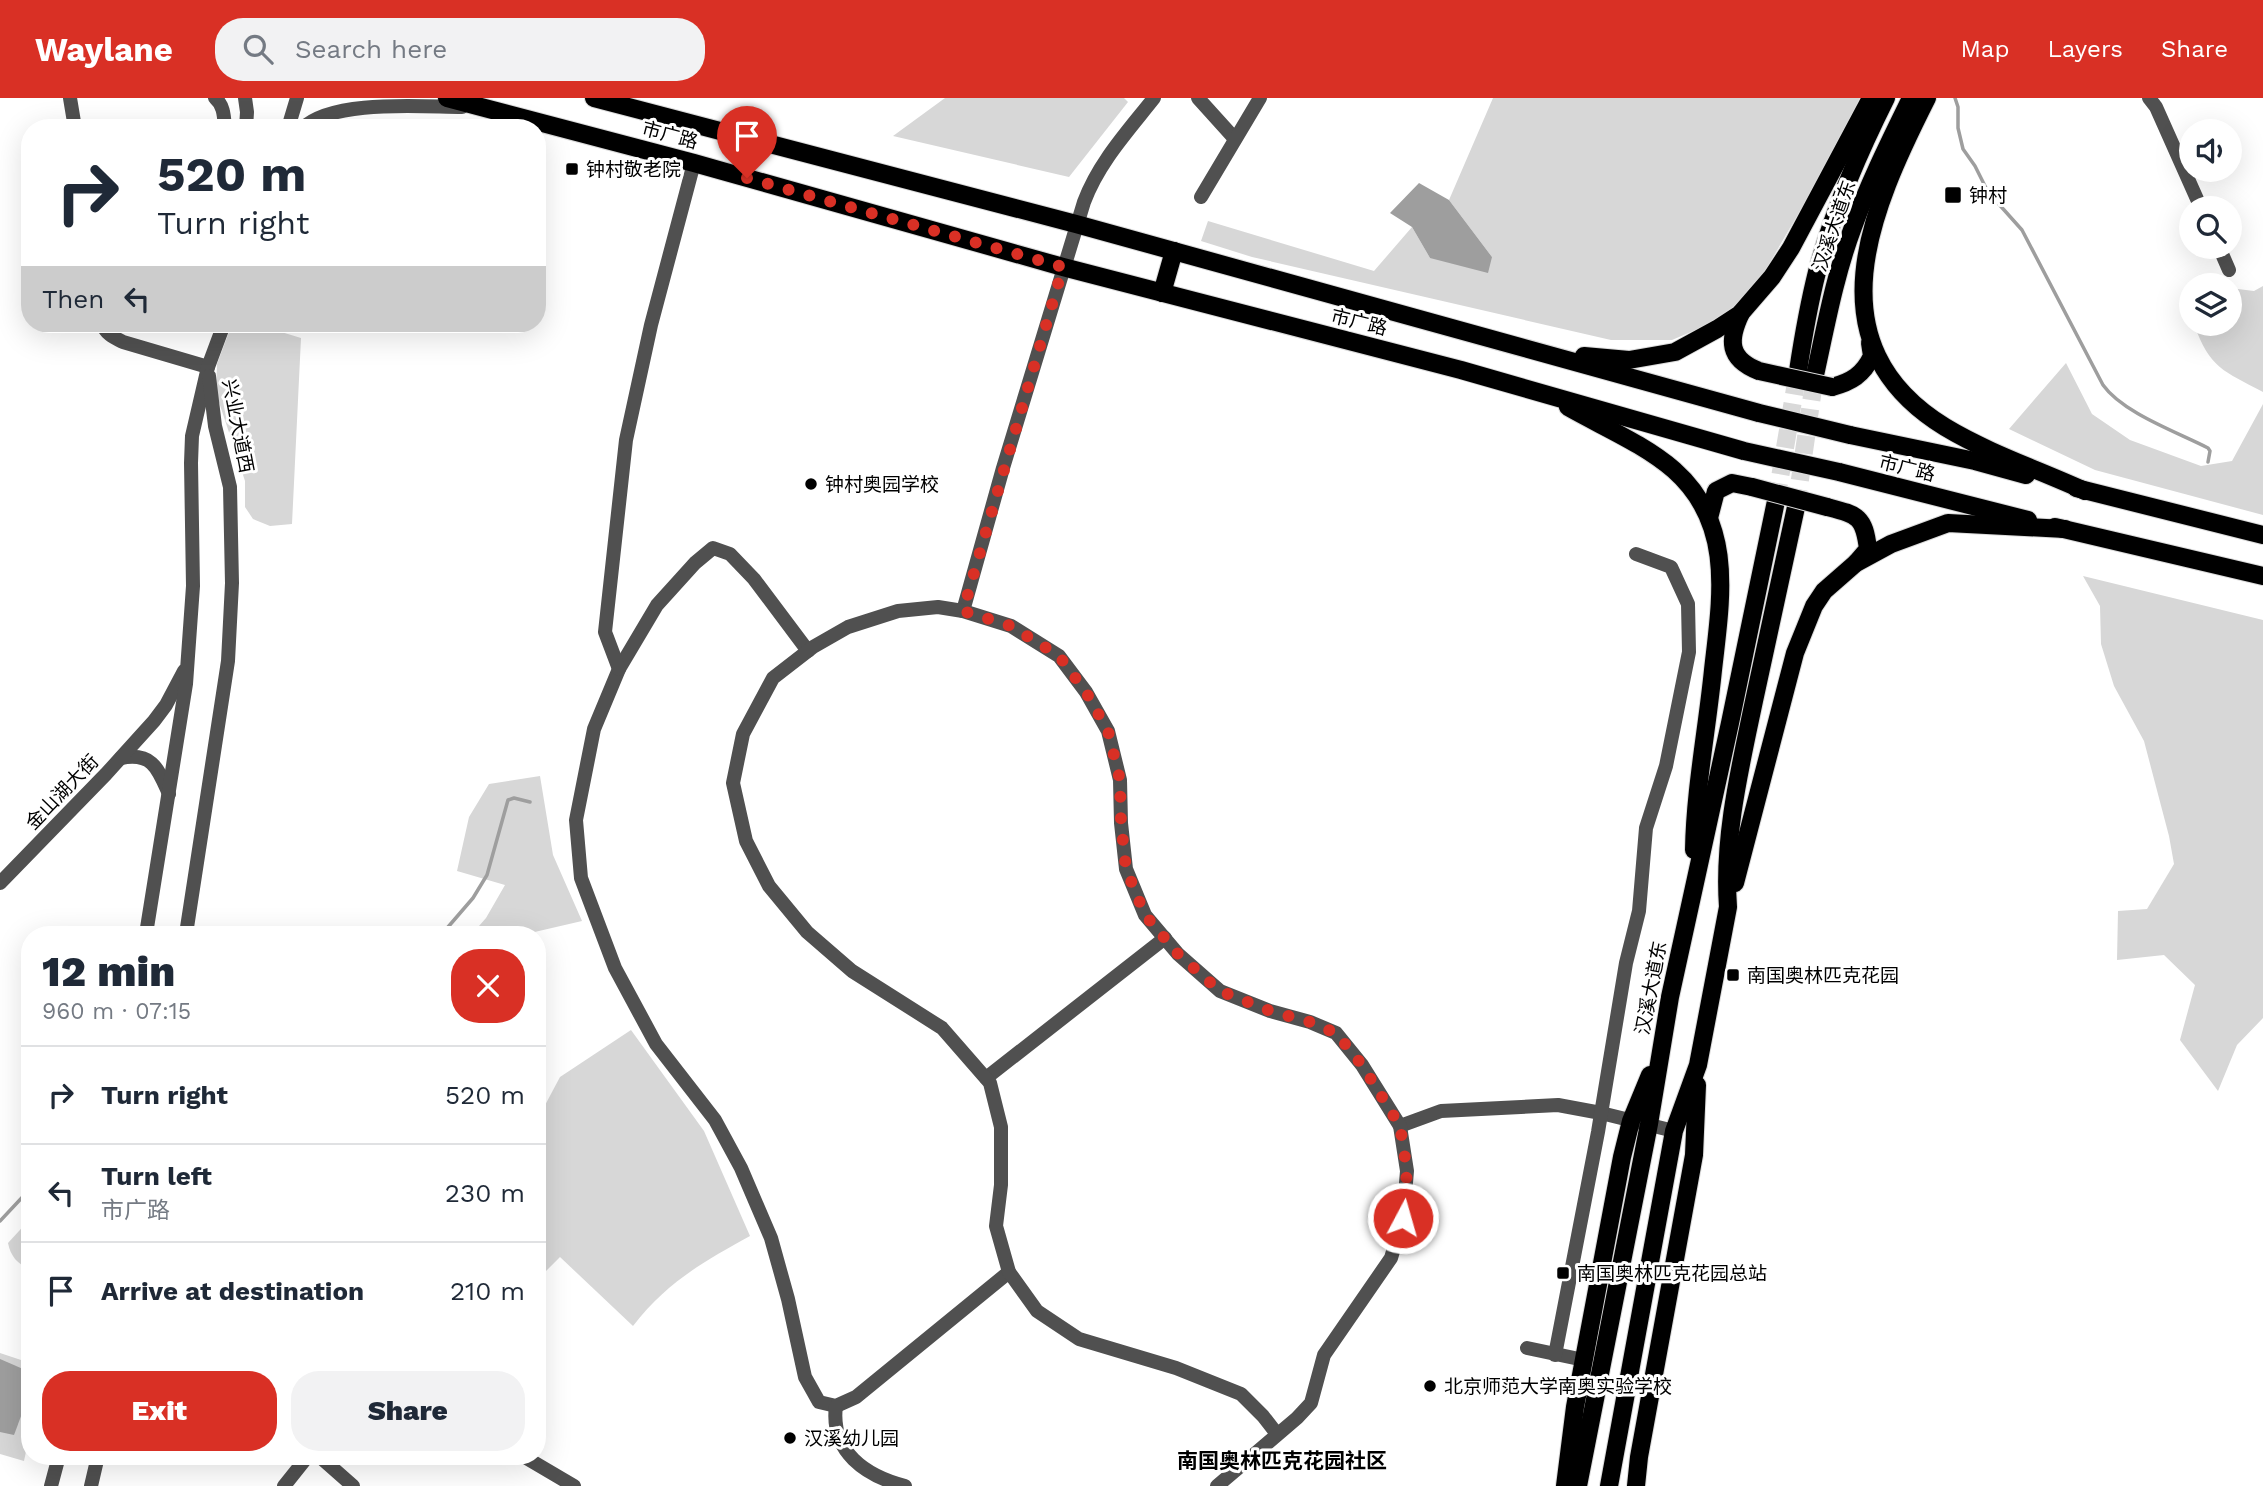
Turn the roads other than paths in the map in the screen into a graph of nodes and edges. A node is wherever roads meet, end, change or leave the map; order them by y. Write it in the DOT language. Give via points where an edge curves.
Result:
graph roads {
  1 [pos="70,98"];
  2 [pos="215,98"];
  3 [pos="244,98"];
  4 [pos="297,98"];
  5 [pos="447,98"];
  6 [pos="594,98"];
  7 [pos="1154,98"];
  8 [pos="1198,98"];
  9 [pos="1260,98"];
  10 [pos="1871,98"];
  11 [pos="1886,98"];
  12 [pos="1911,98"];
  13 [pos="1927,98"];
  14 [pos="2149,98"];
  15 [pos="478,107"];
  16 [pos="74,119"];
  17 [pos="224,119"];
  18 [pos="247,119"];
  19 [pos="291,119"];
  20 [pos="322,119"];
  21 [pos="524,119"];
  22 [pos="546,125"];
  23 [pos="1235,139"];
  24 [pos="694,163"];
  25 [pos="2195,196"];
  26 [pos="1201,197"];
  27 [pos="1076,224"];
  28 [pos="1174,251"];
  29 [pos="2224,259"];
  30 [pos="1063,267"];
  31 [pos="2229,270"];
  32 [pos="1162,293"];
  33 [pos="1741,313"];
  34 [pos="108,333"];
  35 [pos="219,333"];
  36 [pos="1869,335"];
  37 [pos="1535,351"];
  38 [pos="208,367"];
  39 [pos="1541,392"];
  40 [pos="2085,491"];
  41 [pos="1776,501"];
  42 [pos="1796,507"];
  43 [pos="1709,518"];
  44 [pos="2065,529"];
  45 [pos="2263,535"];
  46 [pos="1636,554"];
  47 [pos="1856,563"];
  48 [pos="2263,576"];
  49 [pos="963,611"];
  50 [pos="190,645"];
  51 [pos="808,651"];
  52 [pos="619,669"];
  53 [pos="121,758"];
  54 [pos="170,796"];
  55 [pos="0,883"];
  56 [pos="1693,889"];
  57 [pos="1728,907"];
  58 [pos="147,926"];
  59 [pos="187,926"];
  60 [pos="1165,938"];
  61 [pos="1698,1065"];
  62 [pos="986,1078"];
  63 [pos="1601,1113"];
  64 [pos="1640,1122"];
  65 [pos="1400,1126"];
  66 [pos="1674,1131"];
  67 [pos="1628,1230"];
  68 [pos="1654,1235"];
  69 [pos="1009,1272"];
  70 [pos="1527,1348"];
  71 [pos="1555,1354"];
  72 [pos="1634,1355"];
  73 [pos="1584,1360"];
  74 [pos="836,1406"];
  75 [pos="1277,1434"];
  76 [pos="56,1465"];
  77 [pos="97,1465"];
  78 [pos="301,1465"];
  79 [pos="329,1465"];
  80 [pos="538,1465"];
  81 [pos="96,1483"];
  82 [pos="51,1486"];
  83 [pos="284,1486"];
  84 [pos="353,1486"];
  85 [pos="574,1486"];
  86 [pos="905,1486"];
  87 [pos="1217,1486"];
  88 [pos="1565,1486"];
  89 [pos="1578,1486"];
  90 [pos="1609,1486"];
  91 [pos="1620,1486"];
  92 [pos="1636,1486"];
  1 -- 16 [label="street"];
  2 -- 17 [label="street"];
  3 -- 18 [label="street"];
  4 -- 19 [label="street"];
  5 -- 15 [label="main road, 市广路"];
  6 -- 27 [label="main road, 市广路"];
  7 -- 27 [label="street" via="1091,182"];
  8 -- 23 [label="street"];
  9 -- 23 [label="street"];
  10 -- 33 [label="main road" via="1791,248"];
  11 -- 12 [label="main road, 汉溪大道东" via="1833,219 1817,272 1806,373 1853,228"];
  13 -- 36 [label="main road" via="1875,213 1863,289"];
  14 -- 25 [label="street"];
  15 -- 20 [label="street" via="388,105"];
  15 -- 21 [label="main road, 市广路"];
  22 -- 24 [label="main road, 市广路"];
  23 -- 26 [label="street"];
  24 -- 30 [label="main road, 市广路"];
  24 -- 52 [label="street" via="626,440 605,632"];
  27 -- 28 [label="main road, 市广路"];
  27 -- 30 [label="street"];
  28 -- 32 [label="main road"];
  28 -- 37 [label="main road, 市广路"];
  29 -- 31 [label="street"];
  30 -- 32 [label="main road, 市广路"];
  30 -- 49 [label="street"];
  32 -- 39 [label="main road, 市广路"];
  33 -- 36 [label="main road, bridge" via="1733,329 1735,352 1745,365 1832,387 1847,384 1868,364 1872,356"];
  33 -- 37 [label="main road" via="1675,352 1629,360"];
  34 -- 38 [label="street" via="123,342"];
  35 -- 38 [label="street"];
  36 -- 40 [label="main road" via="1891,381 1943,425"];
  37 -- 40 [label="main road, 市广路, bridge" via="1759,413 1975,461"];
  38 -- 50 [label="street, 兴业大道西" via="192,436"];
  38 -- 59 [label="street, 兴业大道西" via="215,426 230,487 232,594 226,673"];
  39 -- 43 [label="main road" via="1674,470"];
  39 -- 44 [label="main road, 市广路, bridge" via="1744,451"];
  40 -- 45 [label="main road, 市广路"];
  41 -- 56 [label="main road, 汉溪大道东"];
  42 -- 57 [label="main road" via="1730,830"];
  43 -- 47 [label="main road, bridge" via="1716,491 1732,483 1849,512 1863,523 1868,549"];
  43 -- 56 [label="main road" via="1720,560 1722,595 1695,805"];
  44 -- 47 [label="main road" via="1948,523"];
  44 -- 48 [label="main road, 市广路"];
  46 -- 63 [label="street" via="1671,567 1688,604 1689,652 1666,766 1646,828 1639,911"];
  47 -- 57 [label="main road" via="1824,591 1795,653"];
  49 -- 51 [label="street" via="938,607 898,611 848,627"];
  49 -- 60 [label="street" via="1011,626 1059,656 1086,692 1108,731 1120,780 1126,869 1145,915"];
  50 -- 53 [label="street, 金山湖大街" via="183,672 166,705"];
  50 -- 54 [label="street, 兴业大道西"];
  51 -- 52 [label="street" via="754,579 730,554 713,548 657,605"];
  51 -- 62 [label="street" via="773,678 743,734 733,783 746,841 769,886 807,932 852,971 943,1028"];
  52 -- 74 [label="street" via="594,729 576,820 581,878 615,968 650,1033 715,1119 741,1168 771,1238 804,1377 819,1402"];
  53 -- 54 [label="street" via="144,757 152,762"];
  53 -- 55 [label="street, 金山湖大街"];
  54 -- 58 [label="street, 兴业大道西"];
  56 -- 64 [label="main road, 汉溪大道东" via="1660,1052"];
  57 -- 61 [label="main road"];
  60 -- 62 [label="street"];
  60 -- 65 [label="street" via="1220,991 1336,1033"];
  61 -- 66 [label="main road"];
  61 -- 92 [label="main road" via="1694,1155"];
  62 -- 69 [label="street" via="1001,1127 996,1226"];
  63 -- 64 [label="street"];
  63 -- 65 [label="street" via="1558,1105 1441,1111"];
  63 -- 71 [label="street"];
  64 -- 66 [label="street"];
  64 -- 67 [label="main road"];
  64 -- 73 [label="main road" via="1622,1157"];
  65 -- 75 [label="street" via="1407,1171 1403,1218 1391,1258 1324,1355 1311,1403"];
  66 -- 68 [label="main road"];
  67 -- 68 [label="main road"];
  67 -- 89 [label="main road"];
  68 -- 72 [label="main road"];
  69 -- 74 [label="street" via="856,1396"];
  69 -- 75 [label="street" via="1037,1311 1079,1339 1176,1368 1241,1394"];
  70 -- 71 [label="street"];
  71 -- 73 [label="street"];
  72 -- 90 [label="main road"];
  72 -- 91 [label="main road"];
  73 -- 88 [label="main road"];
  74 -- 86 [label="street" via="837,1433 847,1452 881,1480"];
  75 -- 87 [label="street"];
  76 -- 82 [label="street"];
  77 -- 81 [label="street"];
  78 -- 83 [label="street"];
  79 -- 84 [label="street"];
  80 -- 85 [label="street"];
}
